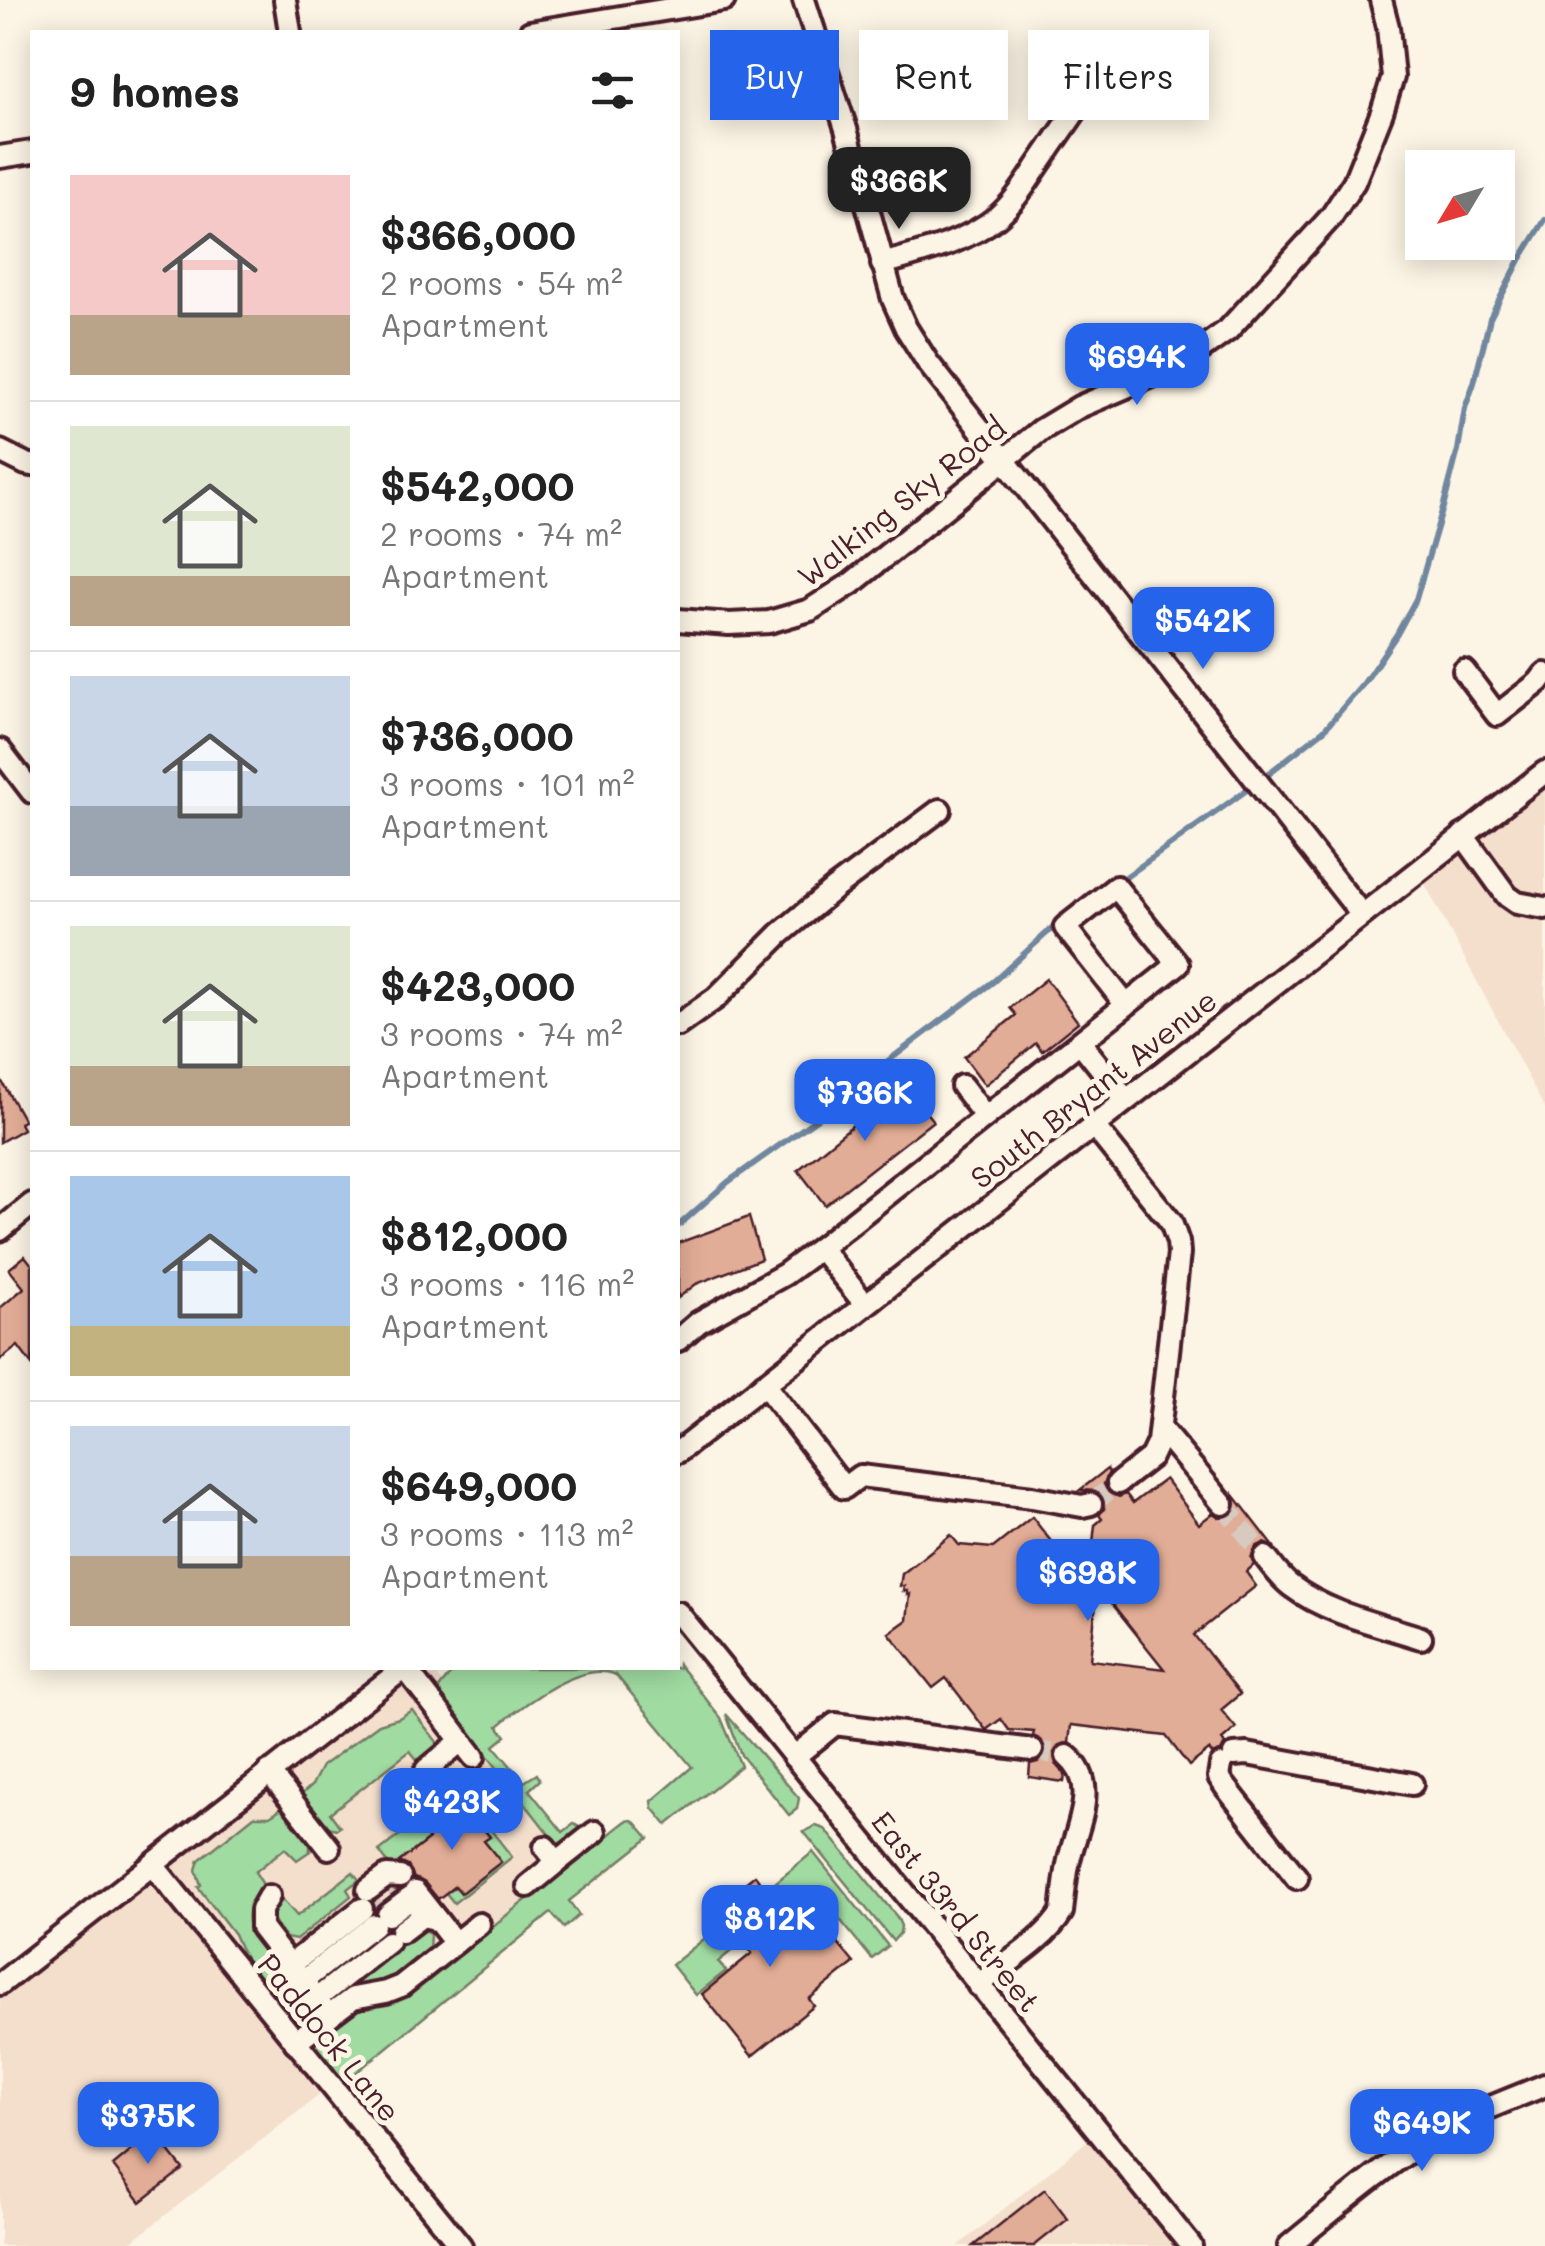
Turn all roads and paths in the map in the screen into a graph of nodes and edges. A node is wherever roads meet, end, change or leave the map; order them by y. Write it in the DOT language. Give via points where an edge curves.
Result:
graph roads {
  1 [pos="285,0"];
  2 [pos="724,0"];
  3 [pos="804,0"];
  4 [pos="1380,0"];
  5 [pos="570,29"];
  6 [pos="290,30"];
  7 [pos="1069,120"];
  8 [pos="30,152"];
  9 [pos="0,158"];
  10 [pos="882,264"];
  11 [pos="0,451"];
  12 [pos="1004,461"];
  13 [pos="30,465"];
  14 [pos="680,620"];
  15 [pos="1464,671"];
  16 [pos="1545,674"];
  17 [pos="0,750"];
  18 [pos="1545,772"];
  19 [pos="30,789"];
  20 [pos="940,810"];
  21 [pos="1463,835"];
  22 [pos="1545,908"];
  23 [pos="1362,916"];
  24 [pos="1126,1005"];
  25 [pos="680,1025"];
  26 [pos="1080,1042"];
  27 [pos="962,1086"];
  28 [pos="1126,1100"];
  29 [pos="985,1116"];
  30 [pos="1094,1126"];
  31 [pos="30,1206"];
  32 [pos="0,1230"];
  33 [pos="820,1248"];
  34 [pos="865,1304"];
  35 [pos="680,1338"];
  36 [pos="764,1384"];
  37 [pos="1160,1428"];
  38 [pos="680,1450"];
  39 [pos="1118,1484"];
  40 [pos="1091,1504"];
  41 [pos="1223,1504"];
  42 [pos="1265,1557"];
  43 [pos="680,1615"];
  44 [pos="1421,1638"];
  45 [pos="401,1670"];
  46 [pos="406,1670"];
  47 [pos="1032,1750"];
  48 [pos="1068,1756"];
  49 [pos="794,1757"];
  50 [pos="426,1770"];
  51 [pos="269,1772"];
  52 [pos="1412,1784"];
  53 [pos="596,1832"];
  54 [pos="329,1848"];
  55 [pos="153,1865"];
  56 [pos="1297,1878"];
  57 [pos="528,1886"];
  58 [pos="269,1896"];
  59 [pos="378,1919"];
  60 [pos="436,1919"];
  61 [pos="480,1924"];
  62 [pos="455,1943"];
  63 [pos="303,1983"];
  64 [pos="0,1984"];
  65 [pos="978,1984"];
  66 [pos="295,2042"];
  67 [pos="1545,2085"];
  68 [pos="460,2246"];
  69 [pos="1191,2246"];
  70 [pos="1289,2246"];
  1 -- 6 [label="street"];
  2 -- 5 [label="street"];
  3 -- 10 [label="street"];
  4 -- 12 [label="street, Walking Sky Road" via="1392,77 1354,182 1331,217 1228,330 1192,356 1079,407"];
  7 -- 10 [label="street" via="998,216 956,240"];
  8 -- 9 [label="street"];
  10 -- 12 [label="street" via="892,299 928,363"];
  11 -- 13 [label="street"];
  12 -- 14 [label="street, Walking Sky Road" via="810,610 769,622"];
  12 -- 23 [label="street"];
  15 -- 16 [label="street" via="1497,715"];
  17 -- 19 [label="street"];
  18 -- 21 [label="street, South Bryant Avenue"];
  20 -- 25 [label="street" via="835,888"];
  21 -- 22 [label="street" via="1508,896"];
  21 -- 23 [label="street, South Bryant Avenue"];
  23 -- 28 [label="street, South Bryant Avenue"];
  24 -- 24 [label="street" via="1178,964 1116,887 1066,927"];
  24 -- 26 [label="street"];
  26 -- 28 [label="street"];
  26 -- 29 [label="street"];
  27 -- 29 [label="street"];
  28 -- 30 [label="street, South Bryant Avenue"];
  29 -- 33 [label="street"];
  30 -- 34 [label="street, South Bryant Avenue"];
  30 -- 37 [label="street" via="1171,1222 1178,1242"];
  31 -- 32 [label="street"];
  33 -- 34 [label="street"];
  33 -- 35 [label="street"];
  34 -- 36 [label="street, South Bryant Avenue"];
  36 -- 38 [label="street, South Bryant Avenue"];
  36 -- 40 [label="street" via="844,1488 860,1476"];
  37 -- 39 [label="street" via="1151,1457"];
  37 -- 41 [label="street"];
  42 -- 44 [label="street" via="1290,1586 1316,1601"];
  43 -- 49 [label="street, East 33rd Street"];
  45 -- 51 [label="street"];
  46 -- 50 [label="street" via="468,1749"];
  47 -- 49 [label="street" via="836,1724"];
  48 -- 65 [label="street" via="1084,1775 1086,1799 1062,1912"];
  49 -- 65 [label="street, East 33rd Street"];
  51 -- 54 [label="street"];
  51 -- 55 [label="street"];
  52 -- 56 [label="street" via="1247,1754 1227,1760 1219,1777"];
  53 -- 57 [label="street" via="551,1855"];
  55 -- 64 [label="street"];
  55 -- 66 [label="street, Paddock Lane"];
  58 -- 63 [label="street" via="260,1910 261,1928"];
  59 -- 60 [label="street"];
  59 -- 60 [label="street" via="387,1876"];
  59 -- 63 [label="street"];
  59 -- 63 [label="street"];
  60 -- 62 [label="street"];
  61 -- 62 [label="street"];
  62 -- 63 [label="street" via="386,1992 353,1998"];
  63 -- 66 [label="street"];
  65 -- 69 [label="street, East 33rd Street"];
  66 -- 68 [label="street, Paddock Lane"];
  67 -- 70 [label="street" via="1438,2134"];
}
